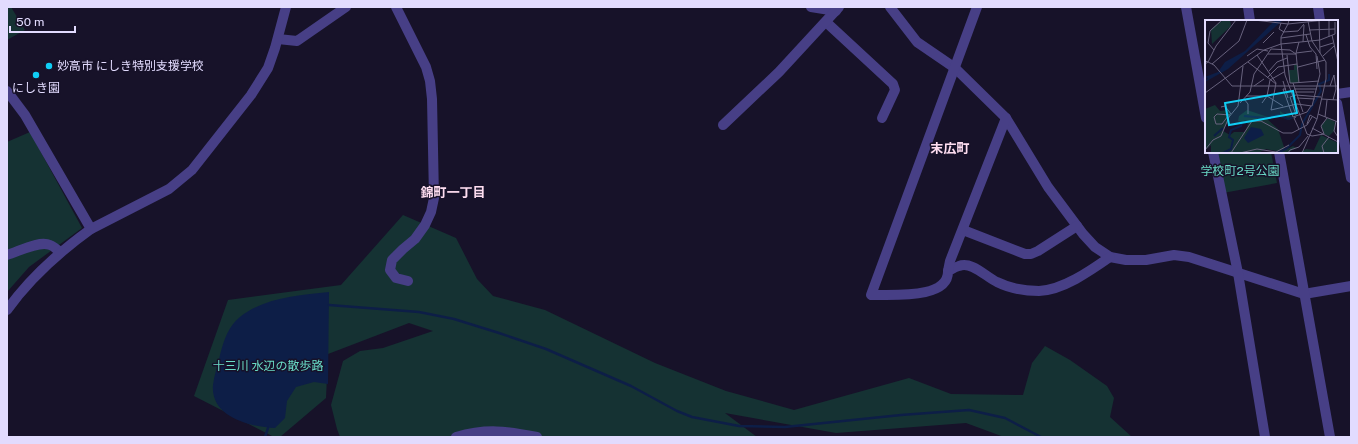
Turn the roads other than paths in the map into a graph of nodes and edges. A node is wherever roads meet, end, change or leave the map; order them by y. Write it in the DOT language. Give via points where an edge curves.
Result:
graph roads {
  1 [pos="286,7"];
  2 [pos="346,7"];
  3 [pos="396,7"];
  4 [pos="811,7"];
  5 [pos="890,7"];
  6 [pos="977,7"];
  7 [pos="1186,7"];
  8 [pos="1248,7"];
  9 [pos="1318,7"];
  10 [pos="838,9"];
  11 [pos="1250,20"];
  12 [pos="1320,20"];
  13 [pos="826,22"];
  14 [pos="278,39"];
  15 [pos="955,68"];
  16 [pos="7,91"];
  17 [pos="1351,92"];
  18 [pos="1338,94"];
  19 [pos="1338,108"];
  20 [pos="1205,112"];
  21 [pos="882,118"];
  22 [pos="1006,118"];
  23 [pos="723,125"];
  24 [pos="1213,153"];
  25 [pos="1279,153"];
  26 [pos="1351,178"];
  27 [pos="1077,226"];
  28 [pos="91,229"];
  29 [pos="963,230"];
  30 [pos="60,252"];
  31 [pos="7,255"];
  32 [pos="1110,257"];
  33 [pos="948,271"];
  34 [pos="1238,274"];
  35 [pos="408,281"];
  36 [pos="1351,286"];
  37 [pos="1304,294"];
  38 [pos="7,310"];
  39 [pos="456,437"];
  40 [pos="537,437"];
  41 [pos="1265,437"];
  42 [pos="1330,437"];
  1 -- 14 [label="street"];
  2 -- 14 [label="street" via="297,41"];
  3 -- 35 [label="street" via="426,67 432,98 434,198 431,212 415,239 392,260 390,270 396,278"];
  4 -- 10 [label="street"];
  5 -- 15 [label="street" via="917,42"];
  6 -- 15 [label="street"];
  7 -- 20 [label="street"];
  8 -- 11 [label="street"];
  9 -- 12 [label="street"];
  10 -- 13 [label="street"];
  13 -- 21 [label="street" via="893,84 895,90"];
  13 -- 23 [label="street"];
  14 -- 28 [label="street" via="268,68 251,95 192,170 169,189"];
  15 -- 22 [label="street"];
  15 -- 33 [label="street" via="871,294 922,294 942,286 948,277"];
  16 -- 28 [label="street" via="25,115"];
  17 -- 18 [label="street"];
  19 -- 26 [label="street"];
  22 -- 27 [label="street" via="1048,187"];
  22 -- 29 [label="street"];
  24 -- 34 [label="street"];
  25 -- 37 [label="street"];
  27 -- 29 [label="street" via="1031,254 1024,254"];
  27 -- 32 [label="street" via="1095,247"];
  28 -- 30 [label="street"];
  29 -- 33 [label="street"];
  30 -- 31 [label="street" via="51,245 44,244"];
  30 -- 38 [label="street" via="33,278"];
  32 -- 33 [label="street" via="1084,274 1053,289 1039,291 998,283 967,265 960,265"];
  32 -- 34 [label="street" via="1146,260 1181,256"];
  34 -- 37 [label="street"];
  34 -- 41 [label="street"];
  36 -- 37 [label="street"];
  37 -- 42 [label="street"];
  39 -- 40 [label="street" via="493,430"];
}
